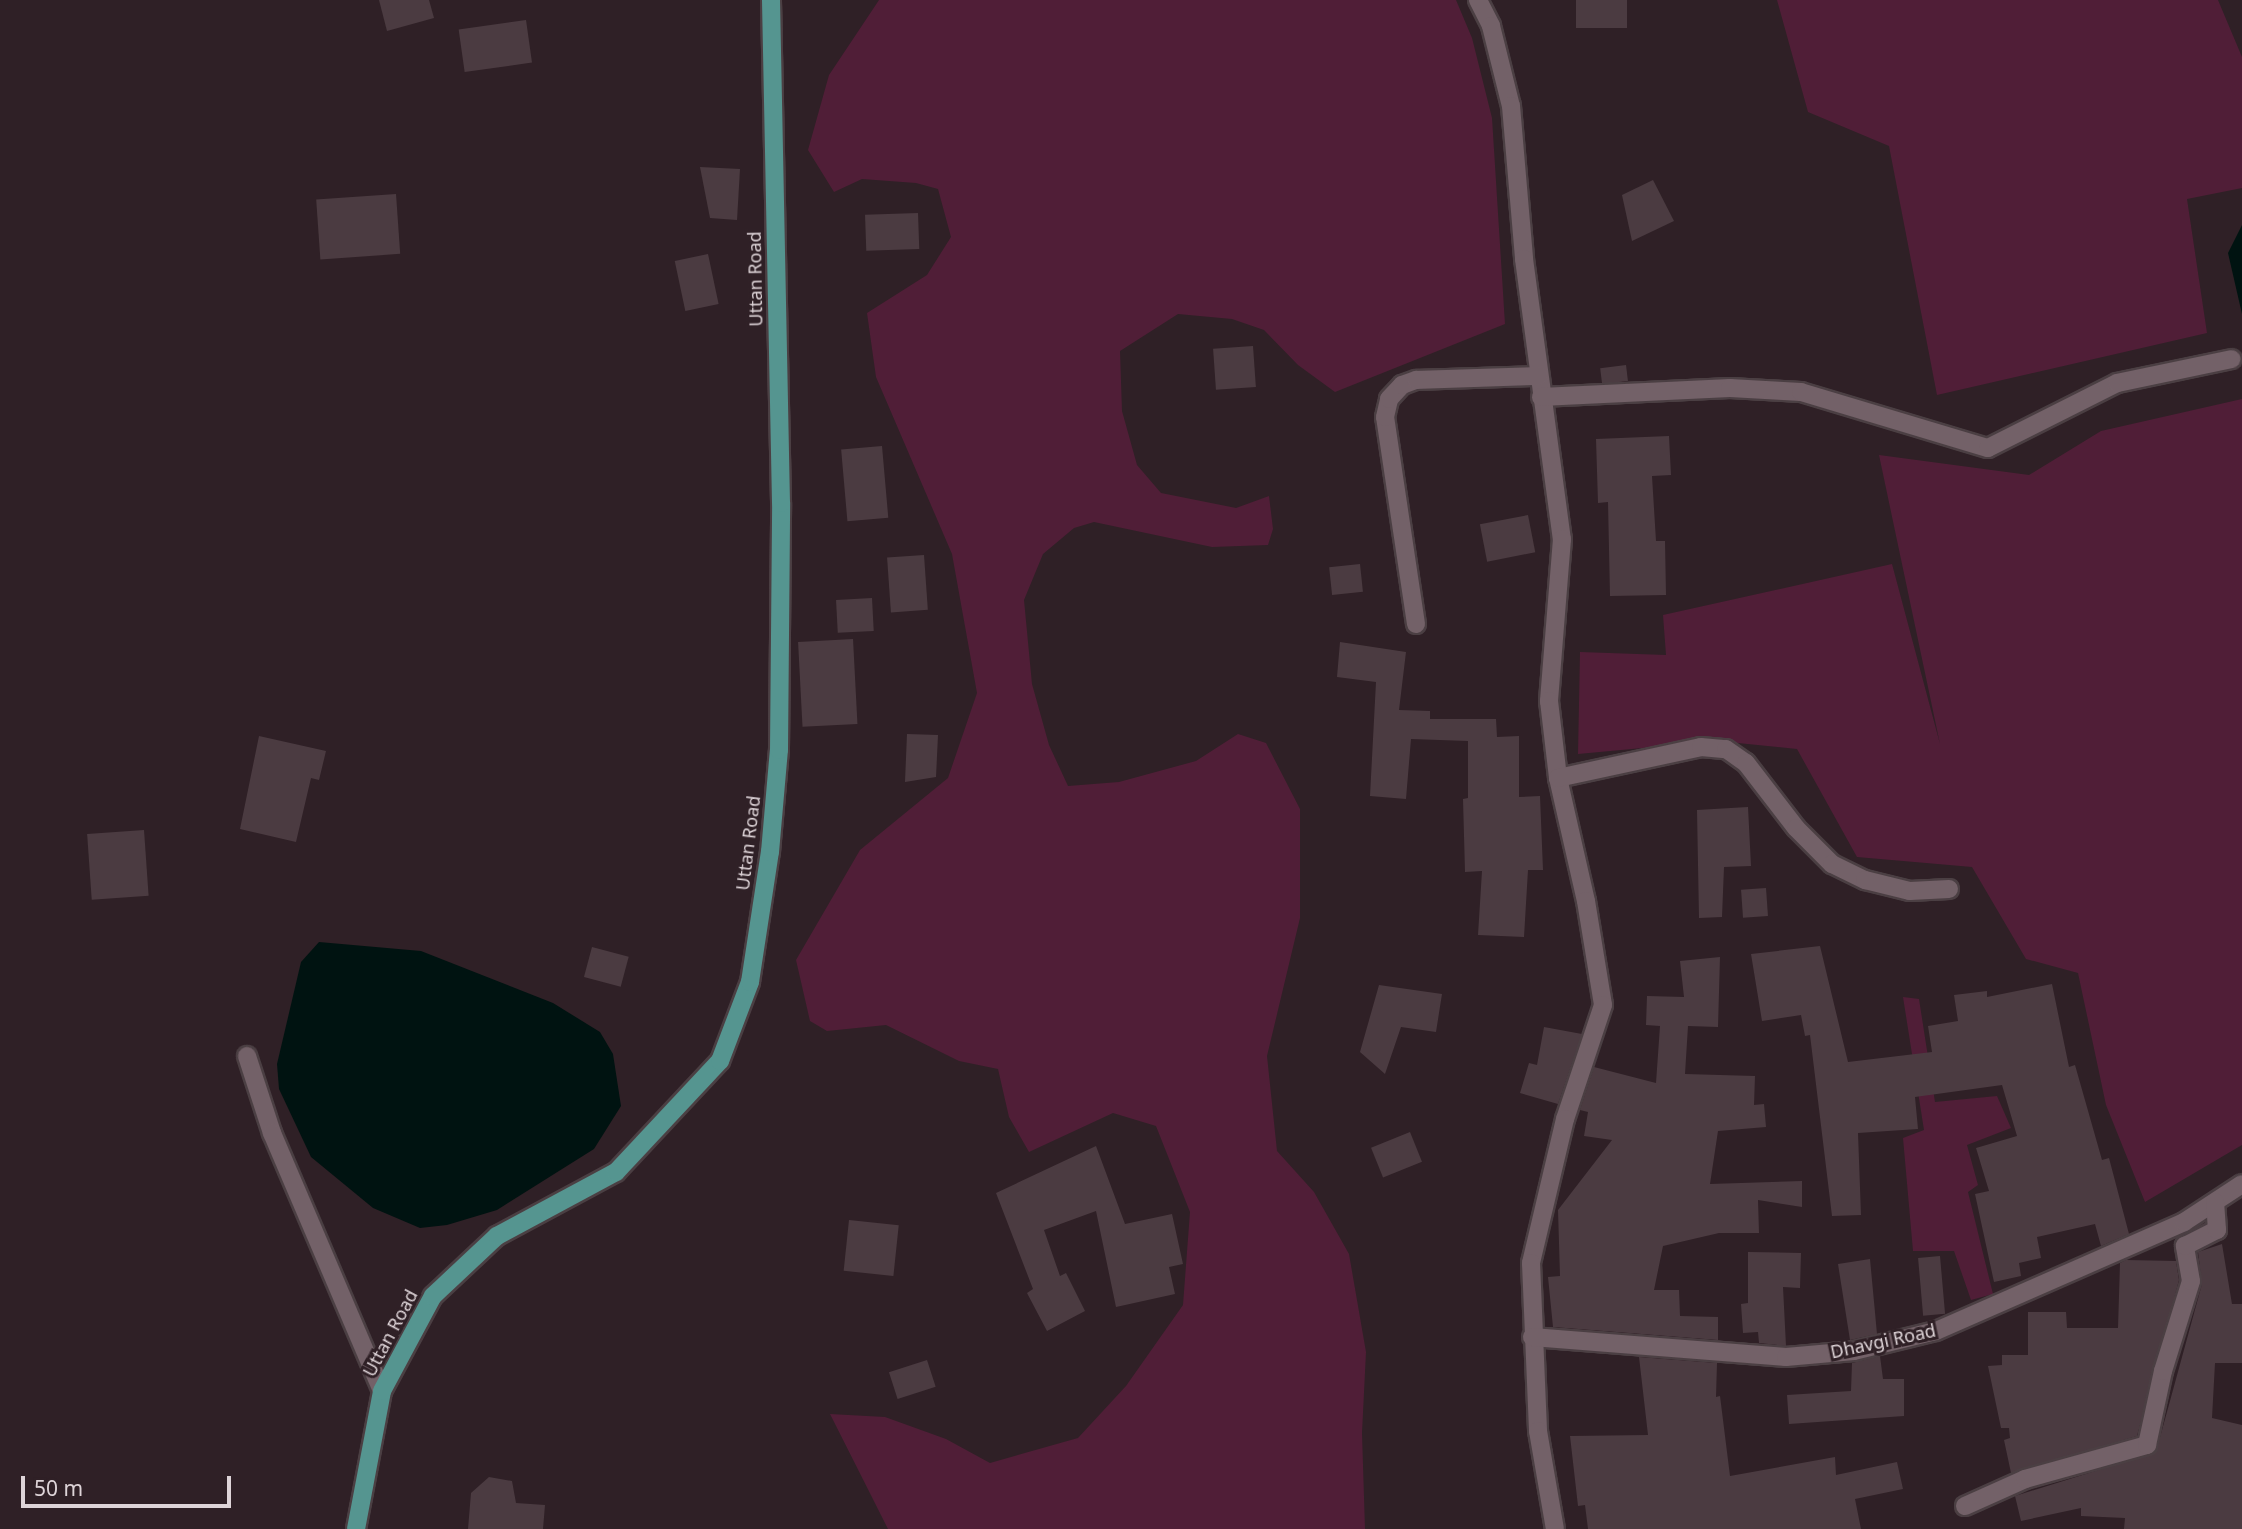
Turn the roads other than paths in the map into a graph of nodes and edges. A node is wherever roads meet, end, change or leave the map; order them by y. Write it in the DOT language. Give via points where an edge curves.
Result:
graph roads {
  1 [pos="771,0"];
  2 [pos="1478,0"];
  3 [pos="2232,359"];
  4 [pos="1539,376"];
  5 [pos="1541,397"];
  6 [pos="1416,624"];
  7 [pos="1558,778"];
  8 [pos="1949,889"];
  9 [pos="247,1056"];
  10 [pos="2242,1184"];
  11 [pos="2215,1202"];
  12 [pos="1532,1337"];
  13 [pos="382,1391"];
  14 [pos="1965,1506"];
  15 [pos="356,1529"];
  16 [pos="1555,1529"];
  1 -- 13 [label="main road, Uttan Road" via="781,503 779,750 770,852 750,982 720,1061 616,1172 497,1236 433,1296"];
  2 -- 4 [label="street" via="1492,26 1511,106"];
  3 -- 5 [label="street" via="2117,383 1988,449 1801,392 1730,388"];
  4 -- 5 [label="street"];
  4 -- 6 [label="street" via="1416,380 1402,385 1389,399 1385,417"];
  5 -- 7 [label="street" via="1562,540 1549,701"];
  7 -- 8 [label="street" via="1701,747 1726,749 1746,763 1796,828 1832,864 1865,880 1910,891"];
  7 -- 12 [label="street" via="1586,901 1603,1005 1565,1119 1531,1264"];
  9 -- 13 [label="street" via="282,1158"];
  10 -- 11 [label="street, Dhavgi Road"];
  11 -- 12 [label="street, Dhavgi Road" via="2184,1222 1936,1331 1854,1351 1786,1357"];
  11 -- 14 [label="street" via="2217,1230 2185,1246 2190,1281 2147,1445 2025,1479"];
  12 -- 16 [label="street" via="1538,1431"];
  13 -- 15 [label="main road, Uttan Road"];
}
